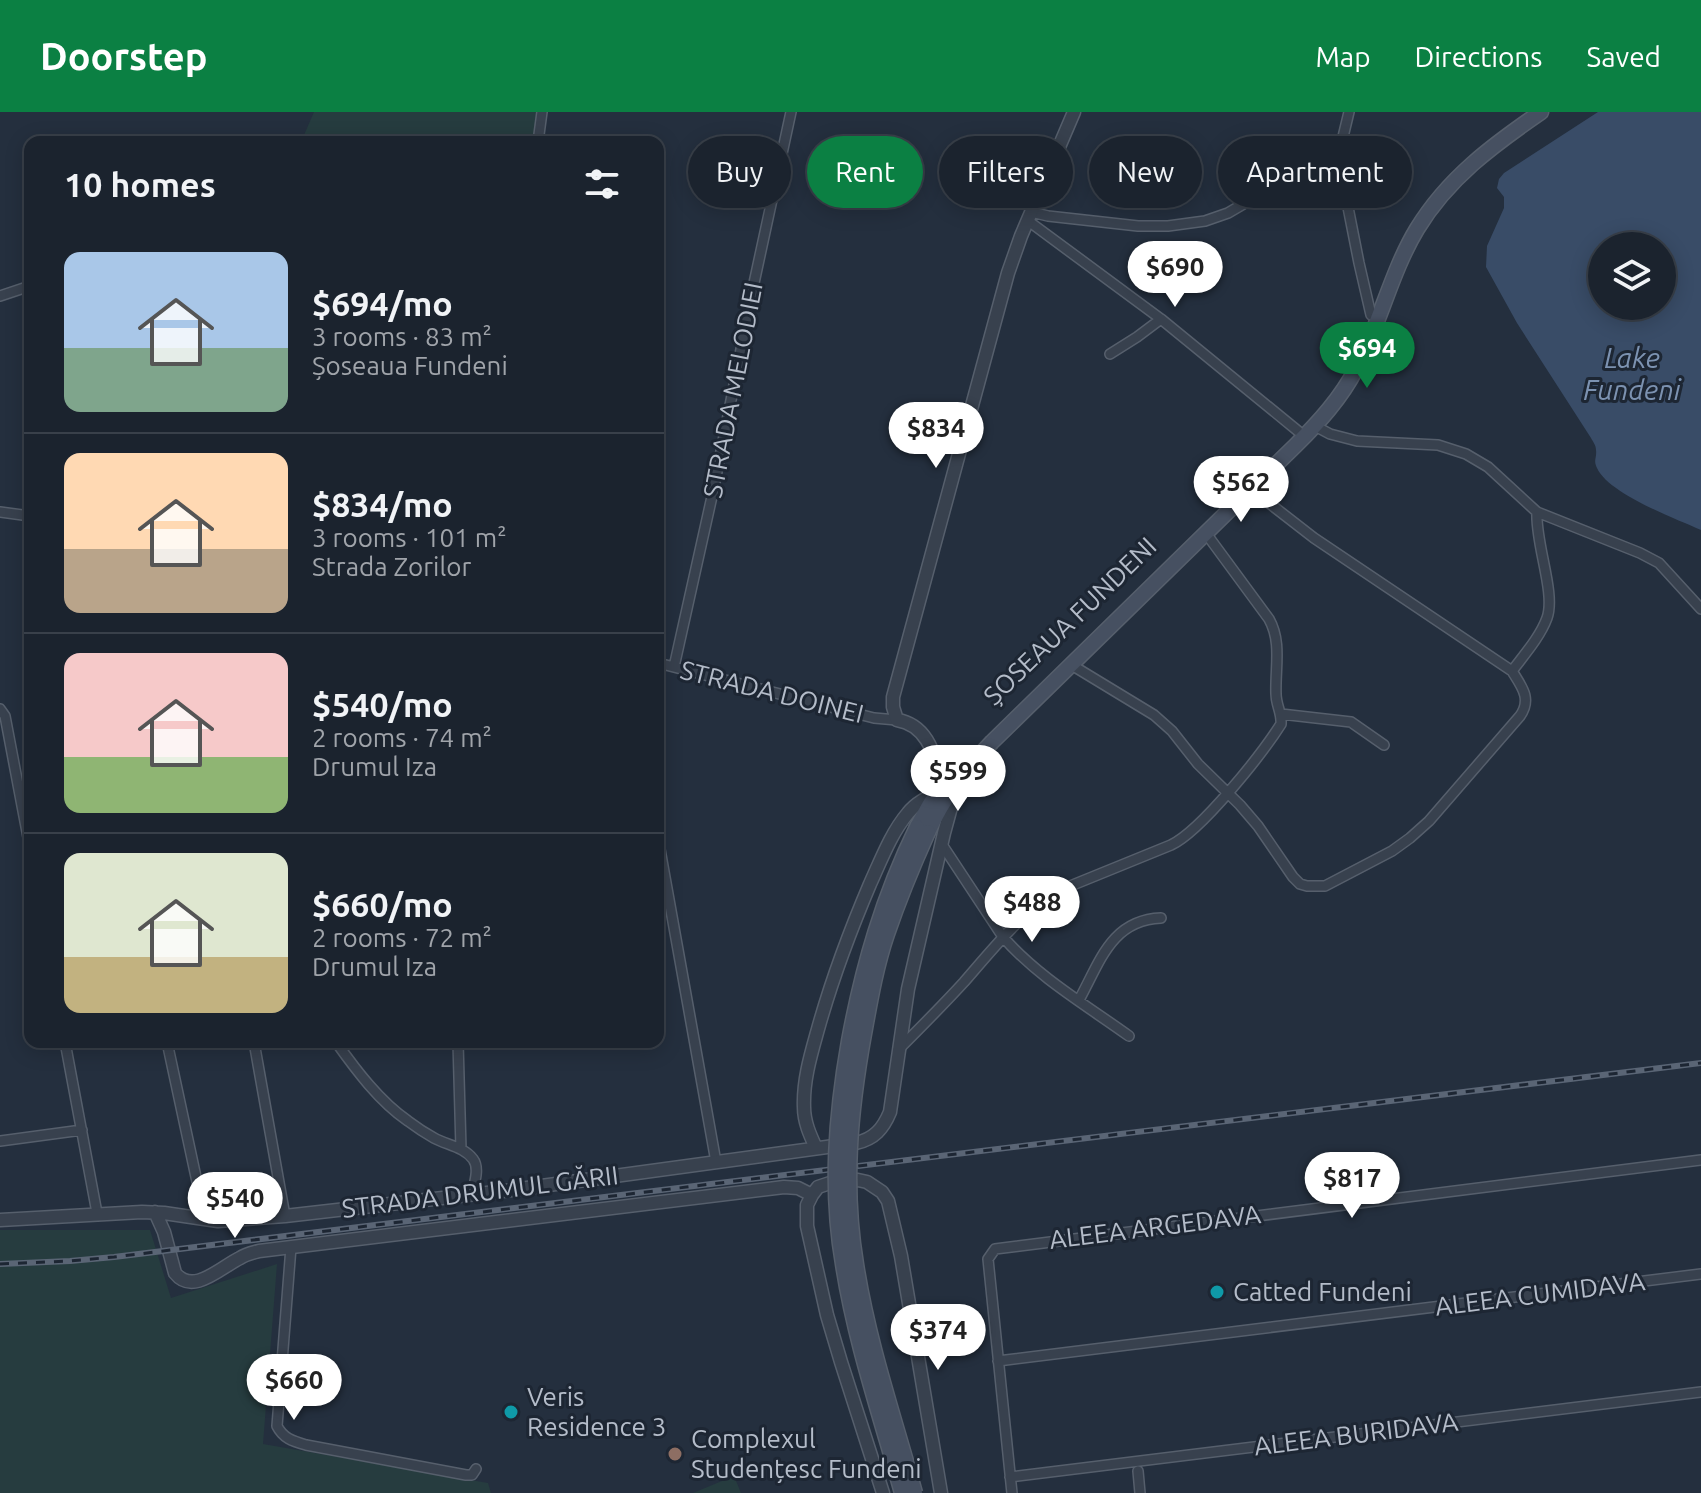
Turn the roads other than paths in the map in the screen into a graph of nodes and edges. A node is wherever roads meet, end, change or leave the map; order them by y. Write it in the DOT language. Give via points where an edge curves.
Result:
graph roads {
  1 [pos="542,112"];
  2 [pos="791,112"];
  3 [pos="1074,112"];
  4 [pos="1349,112"];
  5 [pos="1526,112"];
  6 [pos="1541,112"];
  7 [pos="539,136"];
  8 [pos="1343,136"];
  9 [pos="1237,208"];
  10 [pos="1348,208"];
  11 [pos="1029,216"];
  12 [pos="24,288"];
  13 [pos="0,296"];
  14 [pos="1371,315"];
  15 [pos="1161,319"];
  16 [pos="1110,354"];
  17 [pos="1315,426"];
  18 [pos="1298,431"];
  19 [pos="1251,489"];
  20 [pos="0,512"];
  21 [pos="1537,512"];
  22 [pos="24,515"];
  23 [pos="1205,532"];
  24 [pos="1701,609"];
  25 [pos="664,664"];
  26 [pos="1070,664"];
  27 [pos="674,667"];
  28 [pos="1512,671"];
  29 [pos="0,709"];
  30 [pos="1281,714"];
  31 [pos="897,720"];
  32 [pos="1384,745"];
  33 [pos="960,777"];
  34 [pos="941,789"];
  35 [pos="1228,792"];
  36 [pos="24,816"];
  37 [pos="922,830"];
  38 [pos="941,843"];
  39 [pos="664,872"];
  40 [pos="1161,918"];
  41 [pos="1003,937"];
  42 [pos="1079,1000"];
  43 [pos="1129,1036"];
  44 [pos="66,1048"];
  45 [pos="168,1048"];
  46 [pos="255,1048"];
  47 [pos="341,1048"];
  48 [pos="458,1048"];
  49 [pos="898,1050"];
  50 [pos="82,1130"];
  51 [pos="0,1141"];
  52 [pos="816,1148"];
  53 [pos="461,1149"];
  54 [pos="1701,1160"];
  55 [pos="716,1162"];
  56 [pos="472,1195"];
  57 [pos="812,1195"];
  58 [pos="155,1212"];
  59 [pos="97,1213"];
  60 [pos="285,1216"];
  61 [pos="205,1219"];
  62 [pos="0,1220"];
  63 [pos="291,1247"];
  64 [pos="1701,1274"];
  65 [pos="998,1361"];
  66 [pos="1701,1392"];
  67 [pos="476,1469"];
  68 [pos="1138,1471"];
  69 [pos="1010,1477"];
  70 [pos="883,1493"];
  71 [pos="902,1493"];
  72 [pos="915,1493"];
  73 [pos="941,1493"];
  74 [pos="1012,1493"];
  75 [pos="1140,1493"];
  1 -- 7 [label="street"];
  2 -- 27 [label="street, STRADA MELODIEI"];
  3 -- 11 [label="street"];
  4 -- 8 [label="street"];
  5 -- 14 [label="main road, ȘOSEAUA FUNDENI" via="1475,149 1432,194 1404,236"];
  6 -- 17 [label="main road, ȘOSEAUA FUNDENI" via="1473,162 1426,214 1401,260 1356,371"];
  9 -- 11 [label="street" via="1205,221 1168,226"];
  10 -- 14 [label="street"];
  11 -- 15 [label="street"];
  11 -- 31 [label="street" via="1003,290 893,697"];
  12 -- 13 [label="street"];
  14 -- 18 [label="main road, ȘOSEAUA FUNDENI" via="1343,378"];
  15 -- 16 [label="street"];
  15 -- 18 [label="street"];
  17 -- 19 [label="main road, ȘOSEAUA FUNDENI"];
  17 -- 21 [label="street" via="1357,441 1454,449 1478,459"];
  18 -- 34 [label="main road, ȘOSEAUA FUNDENI" via="1007,716"];
  19 -- 23 [label="main road, ȘOSEAUA FUNDENI"];
  19 -- 28 [label="street" via="1314,538"];
  20 -- 22 [label="street"];
  21 -- 24 [label="street" via="1659,563"];
  21 -- 28 [label="street" via="1549,610"];
  23 -- 26 [label="main road, ȘOSEAUA FUNDENI"];
  23 -- 30 [label="street" via="1275,629"];
  25 -- 27 [label="street, STRADA DOINEI"];
  26 -- 33 [label="main road, ȘOSEAUA FUNDENI"];
  26 -- 35 [label="street" via="1154,715"];
  27 -- 31 [label="street, STRADA DOINEI"];
  28 -- 35 [label="street" via="1526,694 1520,716 1410,838 1332,883 1300,884"];
  29 -- 36 [label="street"];
  30 -- 32 [label="street" via="1351,722"];
  30 -- 35 [label="street" via="1276,732"];
  31 -- 34 [label="street, STRADA DOINEI" via="924,735"];
  33 -- 37 [label="main road, ȘOSEAUA FUNDENI"];
  33 -- 38 [label="street"];
  34 -- 37 [label="main road, ȘOSEAUA FUNDENI"];
  34 -- 52 [label="street, ȘOSEAUA FUNDENI" via="916,805 897,828 847,938 809,1063 804,1116"];
  35 -- 41 [label="street" via="1179,841 1053,893"];
  37 -- 71 [label="main road, ȘOSEAUA FUNDENI, bridge" via="904,854 863,973 843,1078 836,1156 838,1228 849,1300"];
  37 -- 72 [label="main road, ȘOSEAUA FUNDENI, bridge" via="876,973 856,1079 849,1156 851,1229 862,1300"];
  38 -- 41 [label="street"];
  38 -- 49 [label="street"];
  39 -- 55 [label="street"];
  40 -- 42 [label="street" via="1138,922 1118,934"];
  41 -- 42 [label="street"];
  41 -- 49 [label="street"];
  42 -- 43 [label="street"];
  44 -- 50 [label="street"];
  45 -- 61 [label="street"];
  46 -- 60 [label="street"];
  47 -- 53 [label="street" via="405,1119"];
  48 -- 53 [label="street"];
  49 -- 52 [label="street" via="886,1123 865,1141"];
  50 -- 51 [label="street"];
  50 -- 59 [label="street"];
  52 -- 55 [label="street, STRADA DRUMUL GĂRII"];
  53 -- 56 [label="street" via="477,1167"];
  54 -- 65 [label="street, ALEEA ARGEDAVA" via="1000,1247 988,1259"];
  55 -- 56 [label="street, STRADA DRUMUL GĂRII"];
  56 -- 60 [label="street, STRADA DRUMUL GĂRII"];
  57 -- 63 [label="street" via="784,1187"];
  57 -- 70 [label="street" via="806,1216 812,1250"];
  57 -- 73 [label="street" via="824,1185 858,1180 875,1186 888,1201"];
  58 -- 59 [label="street, STRADA DRUMUL GĂRII"];
  58 -- 61 [label="street, STRADA DRUMUL GĂRII"];
  58 -- 63 [label="street" via="175,1273 186,1281 202,1280 250,1253"];
  59 -- 62 [label="street, STRADA DRUMUL GĂRII"];
  60 -- 61 [label="street, STRADA DRUMUL GĂRII"];
  63 -- 67 [label="street" via="280,1432 306,1445 466,1475"];
  64 -- 65 [label="street, ALEEA CUMIDAVA"];
  65 -- 69 [label="street"];
  66 -- 69 [label="street, ALEEA BURIDAVA"];
  68 -- 75 [label="street"];
  69 -- 74 [label="street"];
}
